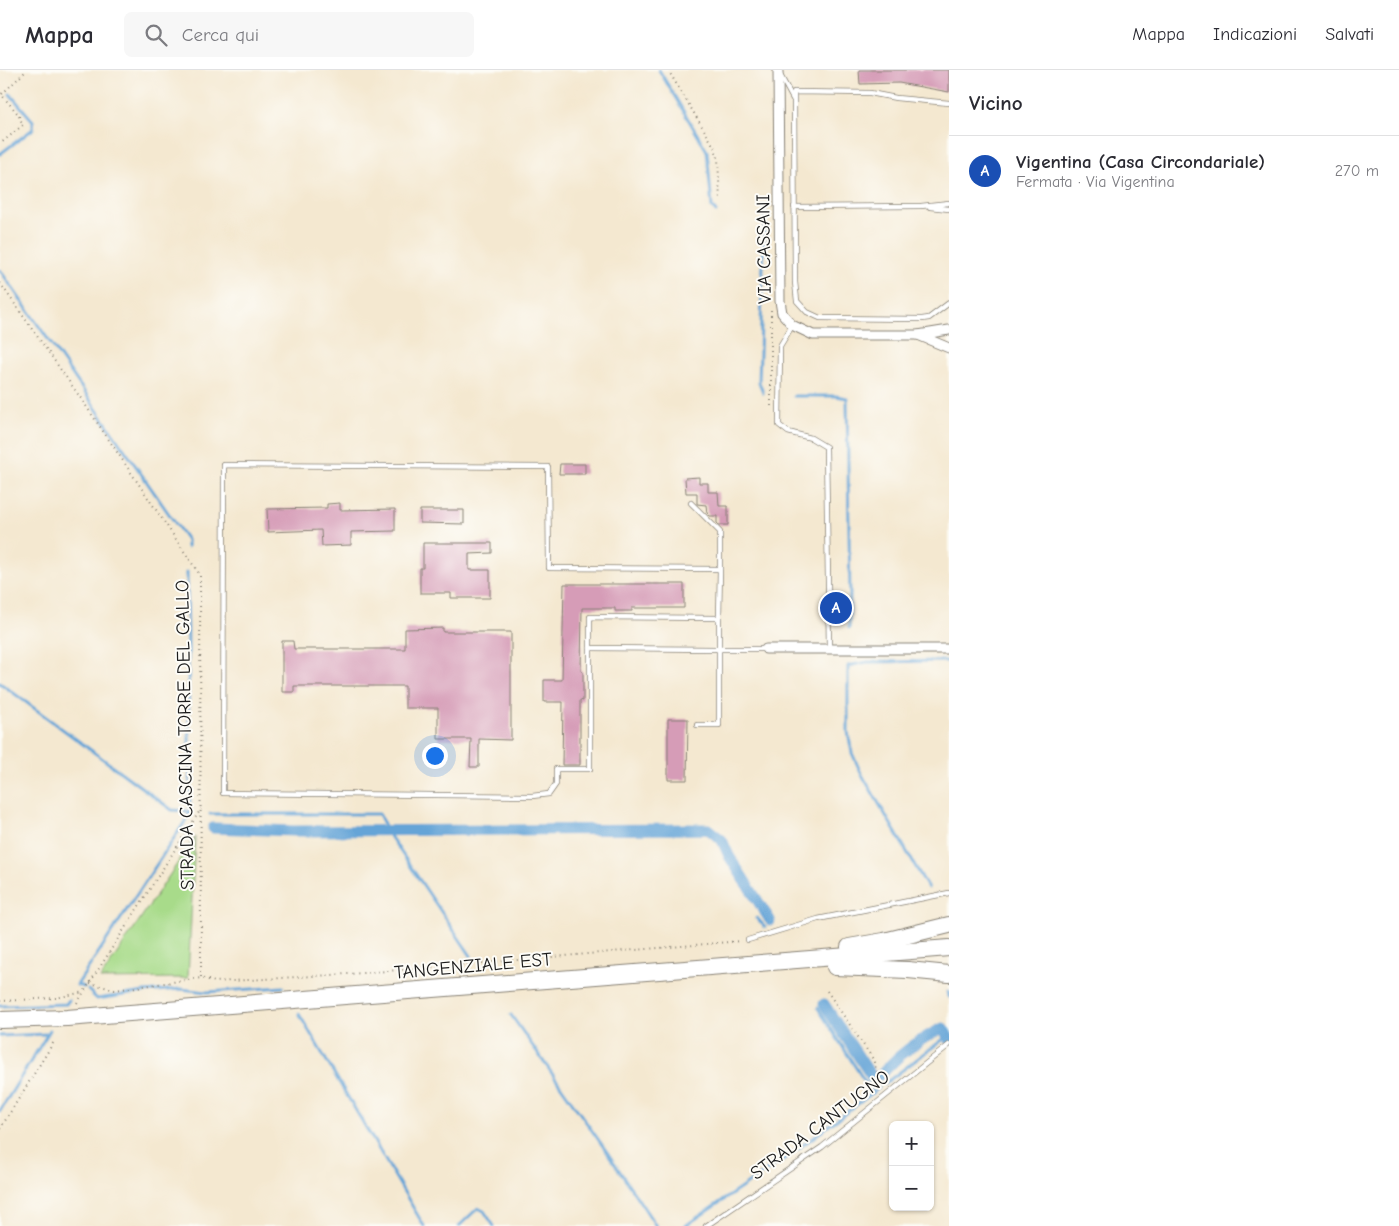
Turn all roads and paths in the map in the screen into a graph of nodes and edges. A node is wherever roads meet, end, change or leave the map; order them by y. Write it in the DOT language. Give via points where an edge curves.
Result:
graph roads {
  1 [pos="27,70"];
  2 [pos="668,70"];
  3 [pos="778,71"];
  4 [pos="1,94"];
  5 [pos="794,100"];
  6 [pos="949,103"];
  7 [pos="0,144"];
  8 [pos="720,201"];
  9 [pos="949,203"];
  10 [pos="921,206"];
  11 [pos="794,207"];
  12 [pos="949,209"];
  13 [pos="0,282"];
  14 [pos="949,303"];
  15 [pos="792,325"];
  16 [pos="949,330"];
  17 [pos="918,335"];
  18 [pos="949,348"];
  19 [pos="691,503"];
  20 [pos="720,568"];
  21 [pos="719,618"];
  22 [pos="590,648"];
  23 [pos="719,649"];
  24 [pos="766,649"];
  25 [pos="949,649"];
  26 [pos="828,650"];
  27 [pos="696,725"];
  28 [pos="201,809"];
  29 [pos="949,893"];
  30 [pos="949,925"];
  31 [pos="748,940"];
  32 [pos="949,948"];
  33 [pos="718,967"];
  34 [pos="949,974"];
  35 [pos="201,978"];
  36 [pos="90,983"];
  37 [pos="827,991"];
  38 [pos="84,992"];
  39 [pos="0,1001"];
  40 [pos="75,1006"];
  41 [pos="0,1020"];
  42 [pos="55,1040"];
  43 [pos="949,1045"];
  44 [pos="888,1094"];
  45 [pos="0,1129"];
  46 [pos="706,1226"];
  1 -- 4 [label="path"];
  2 -- 8 [label="path" via="715,148"];
  3 -- 5 [label="lane"];
  3 -- 15 [label="street, VIA CASSANI" via="780,300 782,313"];
  4 -- 7 [label="path" via="18,114 22,125"];
  5 -- 6 [label="lane" via="794,92 844,92"];
  5 -- 11 [label="lane"];
  9 -- 10 [label="lane"];
  10 -- 11 [label="lane"];
  10 -- 12 [label="lane"];
  11 -- 14 [label="lane" via="797,300 807,312 820,318 922,319 930,318"];
  13 -- 28 [label="path, STRADA CASCINA TORRE DEL GALLO" via="200,575"];
  15 -- 17 [label="street, VIA CASSANI" via="813,335"];
  15 -- 26 [label="lane" via="780,346 779,425 788,432 826,446"];
  16 -- 17 [label="street, VIA CASSANI"];
  17 -- 18 [label="street, VIA CASSANI"];
  19 -- 20 [label="lane" via="720,532"];
  20 -- 21 [label="lane"];
  20 -- 22 [label="lane" via="549,568 548,467 224,465 223,793 549,794 556,784 556,769 590,769"];
  21 -- 22 [label="lane" via="590,617"];
  21 -- 23 [label="lane"];
  22 -- 23 [label="lane"];
  23 -- 24 [label="lane"];
  23 -- 27 [label="lane" via="720,725"];
  24 -- 26 [label="street"];
  25 -- 26 [label="street"];
  28 -- 35 [label="path, STRADA CASCINA TORRE DEL GALLO"];
  28 -- 36 [label="path"];
  29 -- 31 [label="lane" via="818,919"];
  30 -- 33 [label="highway" via="884,941"];
  31 -- 35 [label="path" via="364,973 214,982"];
  32 -- 33 [label="highway, TANGENZIALE EST"];
  33 -- 34 [label="highway" via="769,970 838,967"];
  33 -- 41 [label="highway, TANGENZIALE EST" via="67,1018"];
  35 -- 36 [label="path" via="115,990"];
  36 -- 38 [label="path"];
  37 -- 44 [label="path" via="872,1059"];
  38 -- 39 [label="path" via="56,998"];
  38 -- 40 [label="path"];
  42 -- 45 [label="path"];
  43 -- 44 [label="lane, STRADA CANTUGNO"];
  44 -- 46 [label="lane, STRADA CANTUGNO" via="822,1147"];
}
